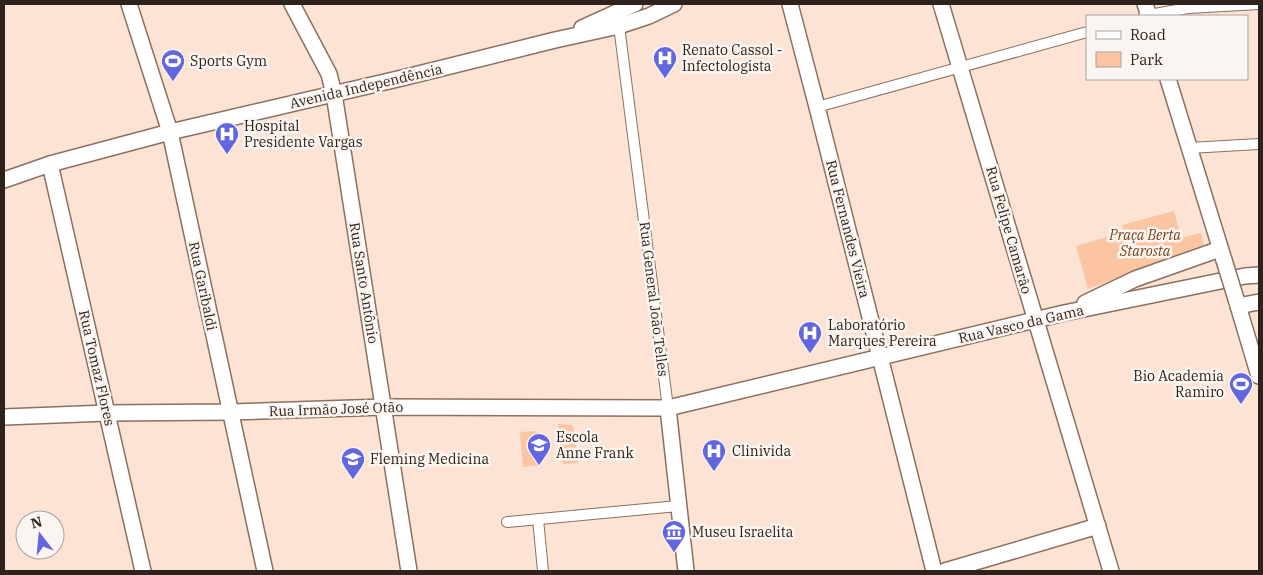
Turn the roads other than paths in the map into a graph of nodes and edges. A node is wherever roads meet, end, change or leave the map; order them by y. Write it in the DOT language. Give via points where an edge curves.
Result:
graph roads {
  1 [pos="130,4"];
  2 [pos="292,4"];
  3 [pos="634,4"];
  4 [pos="674,4"];
  5 [pos="790,4"];
  6 [pos="941,4"];
  7 [pos="1259,4"];
  8 [pos="1146,13"];
  9 [pos="619,26"];
  10 [pos="1086,32"];
  11 [pos="555,40"];
  12 [pos="960,67"];
  13 [pos="1168,80"];
  14 [pos="334,94"];
  15 [pos="817,107"];
  16 [pos="170,132"];
  17 [pos="1259,144"];
  18 [pos="1189,148"];
  19 [pos="50,164"];
  20 [pos="4,180"];
  21 [pos="1222,254"];
  22 [pos="1259,275"];
  23 [pos="1259,302"];
  24 [pos="1237,303"];
  25 [pos="1064,313"];
  26 [pos="1036,320"];
  27 [pos="881,357"];
  28 [pos="1259,376"];
  29 [pos="384,407"];
  30 [pos="668,408"];
  31 [pos="231,412"];
  32 [pos="107,413"];
  33 [pos="4,417"];
  34 [pos="678,506"];
  35 [pos="538,520"];
  36 [pos="507,522"];
  37 [pos="1098,526"];
  38 [pos="143,571"];
  39 [pos="265,571"];
  40 [pos="409,571"];
  41 [pos="543,571"];
  42 [pos="686,571"];
  43 [pos="934,571"];
  44 [pos="945,571"];
  45 [pos="1111,571"];
  1 -- 16 [label="street, Rua Garibaldi"];
  2 -- 14 [label="street, Rua Santo Antônio" via="329,74"];
  3 -- 11 [label="street, Avenida Independência"];
  4 -- 9 [label="street, Avenida Independência"];
  5 -- 15 [label="street, Rua Fernandes Vieira"];
  6 -- 12 [label="street, Rua Felipe Camarão"];
  7 -- 8 [label="street"];
  9 -- 11 [label="street, Avenida Independência"];
  9 -- 30 [label="street, Rua General João Telles"];
  10 -- 12 [label="street"];
  11 -- 14 [label="street, Avenida Independência"];
  12 -- 15 [label="street"];
  12 -- 26 [label="street, Rua Felipe Camarão"];
  13 -- 18 [label="street"];
  14 -- 16 [label="street, Avenida Independência"];
  14 -- 29 [label="street, Rua Santo Antônio"];
  15 -- 27 [label="street, Rua Fernandes Vieira"];
  16 -- 19 [label="street, Avenida Independência"];
  16 -- 31 [label="street, Rua Garibaldi"];
  17 -- 18 [label="street"];
  18 -- 21 [label="street"];
  19 -- 20 [label="street, Avenida Independência"];
  19 -- 32 [label="street, Rua Tomaz Flores"];
  21 -- 24 [label="street, bridge"];
  21 -- 25 [label="street" via="1135,279"];
  22 -- 25 [label="street, Rua Vasco da Gama"];
  23 -- 24 [label="street"];
  24 -- 28 [label="street"];
  25 -- 26 [label="street, Rua Vasco da Gama"];
  26 -- 27 [label="street, Rua Vasco da Gama"];
  26 -- 37 [label="street, Rua Felipe Camarão"];
  27 -- 30 [label="street, Rua Vasco da Gama"];
  27 -- 43 [label="street, Rua Fernandes Vieira"];
  29 -- 30 [label="street, Rua Irmão José Otão"];
  29 -- 31 [label="street, Rua Irmão José Otão"];
  29 -- 40 [label="street, Rua Santo Antônio"];
  30 -- 34 [label="street, Rua General João Telles"];
  31 -- 32 [label="street, Rua Irmão José Otão"];
  31 -- 39 [label="street, Rua Garibaldi"];
  32 -- 33 [label="street, Rua Irmão José Otão"];
  32 -- 38 [label="street, Rua Tomaz Flores"];
  34 -- 35 [label="street"];
  34 -- 42 [label="street, Rua General João Telles"];
  35 -- 36 [label="street"];
  35 -- 41 [label="street"];
  37 -- 44 [label="street"];
  37 -- 45 [label="street, Rua Felipe Camarão"];
}
